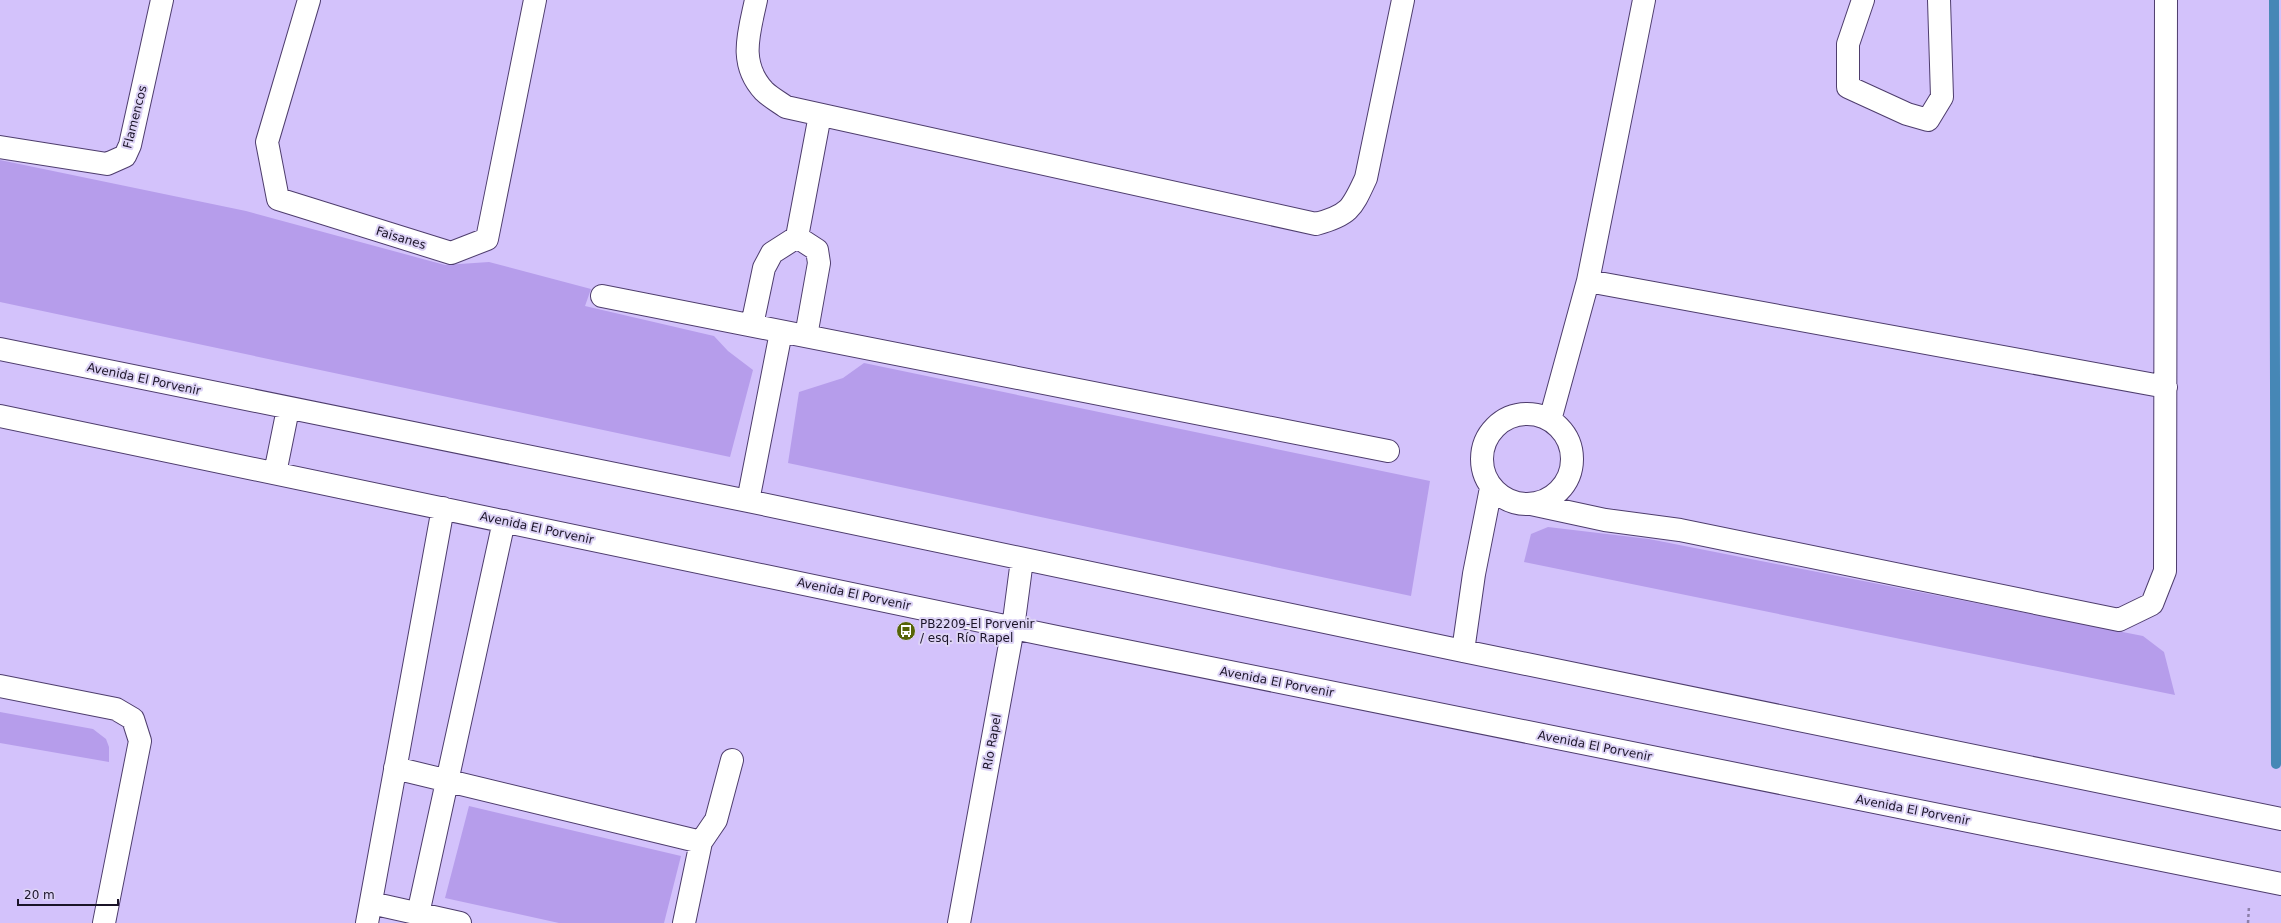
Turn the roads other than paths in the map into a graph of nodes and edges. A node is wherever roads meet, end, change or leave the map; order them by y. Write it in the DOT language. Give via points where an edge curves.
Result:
graph roads {
  1 [pos="162,0"];
  2 [pos="309,0"];
  3 [pos="535,0"];
  4 [pos="756,0"];
  5 [pos="1403,0"];
  6 [pos="1644,0"];
  7 [pos="1863,0"];
  8 [pos="1939,0"];
  9 [pos="2166,0"];
  10 [pos="820,115"];
  11 [pos="0,147"];
  12 [pos="797,237"];
  13 [pos="1588,281"];
  14 [pos="602,296"];
  15 [pos="752,325"];
  16 [pos="780,332"];
  17 [pos="806,336"];
  18 [pos="0,349"];
  19 [pos="2166,387"];
  20 [pos="288,409"];
  21 [pos="0,416"];
  22 [pos="1550,420"];
  23 [pos="1388,451"];
  24 [pos="275,474"];
  25 [pos="1491,488"];
  26 [pos="748,501"];
  27 [pos="1531,504"];
  28 [pos="443,508"];
  29 [pos="504,521"];
  30 [pos="1022,560"];
  31 [pos="1012,628"];
  32 [pos="1463,651"];
  33 [pos="0,686"];
  34 [pos="732,760"];
  35 [pos="395,768"];
  36 [pos="446,781"];
  37 [pos="2281,819"];
  38 [pos="701,842"];
  39 [pos="2281,884"];
  40 [pos="369,913"];
  41 [pos="418,914"];
  42 [pos="104,923"];
  43 [pos="460,923"];
  44 [pos="684,923"];
  45 [pos="959,923"];
  1 -- 11 [label="street, Flamencos" via="130,145 125,156 107,164"];
  2 -- 3 [label="street, Faisanes" via="267,142 278,199 451,253 487,239"];
  4 -- 10 [label="street" via="747,44 750,71 764,92 786,107"];
  5 -- 10 [label="street" via="1366,178 1354,204 1337,218 1316,224"];
  6 -- 13 [label="street"];
  7 -- 8 [label="street" via="1848,44 1848,87 1907,114 1928,120 1942,97"];
  9 -- 19 [label="street"];
  10 -- 12 [label="street"];
  12 -- 15 [label="street" via="772,253 764,268"];
  12 -- 17 [label="street" via="817,250 820,263"];
  13 -- 19 [label="street"];
  13 -- 22 [label="street"];
  14 -- 15 [label="street"];
  15 -- 16 [label="street"];
  16 -- 17 [label="street"];
  16 -- 26 [label="street"];
  17 -- 23 [label="street"];
  18 -- 20 [label="street, Avenida El Porvenir"];
  19 -- 27 [label="street" via="2165,572 2152,604 2119,620 1680,530 1605,520"];
  20 -- 24 [label="street"];
  20 -- 26 [label="street, Avenida El Porvenir"];
  21 -- 24 [label="street, Avenida El Porvenir"];
  22 -- 25 [label="street" via="1535,414 1519,414 1492,430 1484,443 1481,459 1484,474"];
  22 -- 27 [label="street" via="1568,440 1571,469 1566,482 1557,493"];
  24 -- 28 [label="street, Avenida El Porvenir"];
  25 -- 27 [label="street" via="1502,497 1516,503"];
  25 -- 32 [label="street" via="1474,574"];
  26 -- 30 [label="street, Avenida El Porvenir"];
  28 -- 29 [label="street, Avenida El Porvenir"];
  28 -- 35 [label="street"];
  29 -- 31 [label="street, Avenida El Porvenir"];
  29 -- 36 [label="street"];
  30 -- 31 [label="street, Río Rapel"];
  30 -- 32 [label="street, Avenida El Porvenir"];
  31 -- 39 [label="street, Avenida El Porvenir"];
  31 -- 45 [label="street, Río Rapel"];
  32 -- 37 [label="street, Avenida El Porvenir"];
  33 -- 42 [label="street" via="116,709 132,719 140,741"];
  34 -- 38 [label="street" via="716,820"];
  35 -- 36 [label="street"];
  35 -- 40 [label="street"];
  36 -- 38 [label="street"];
  36 -- 41 [label="street"];
  38 -- 44 [label="street"];
  40 -- 41 [label="street"];
  41 -- 43 [label="street"];
}
